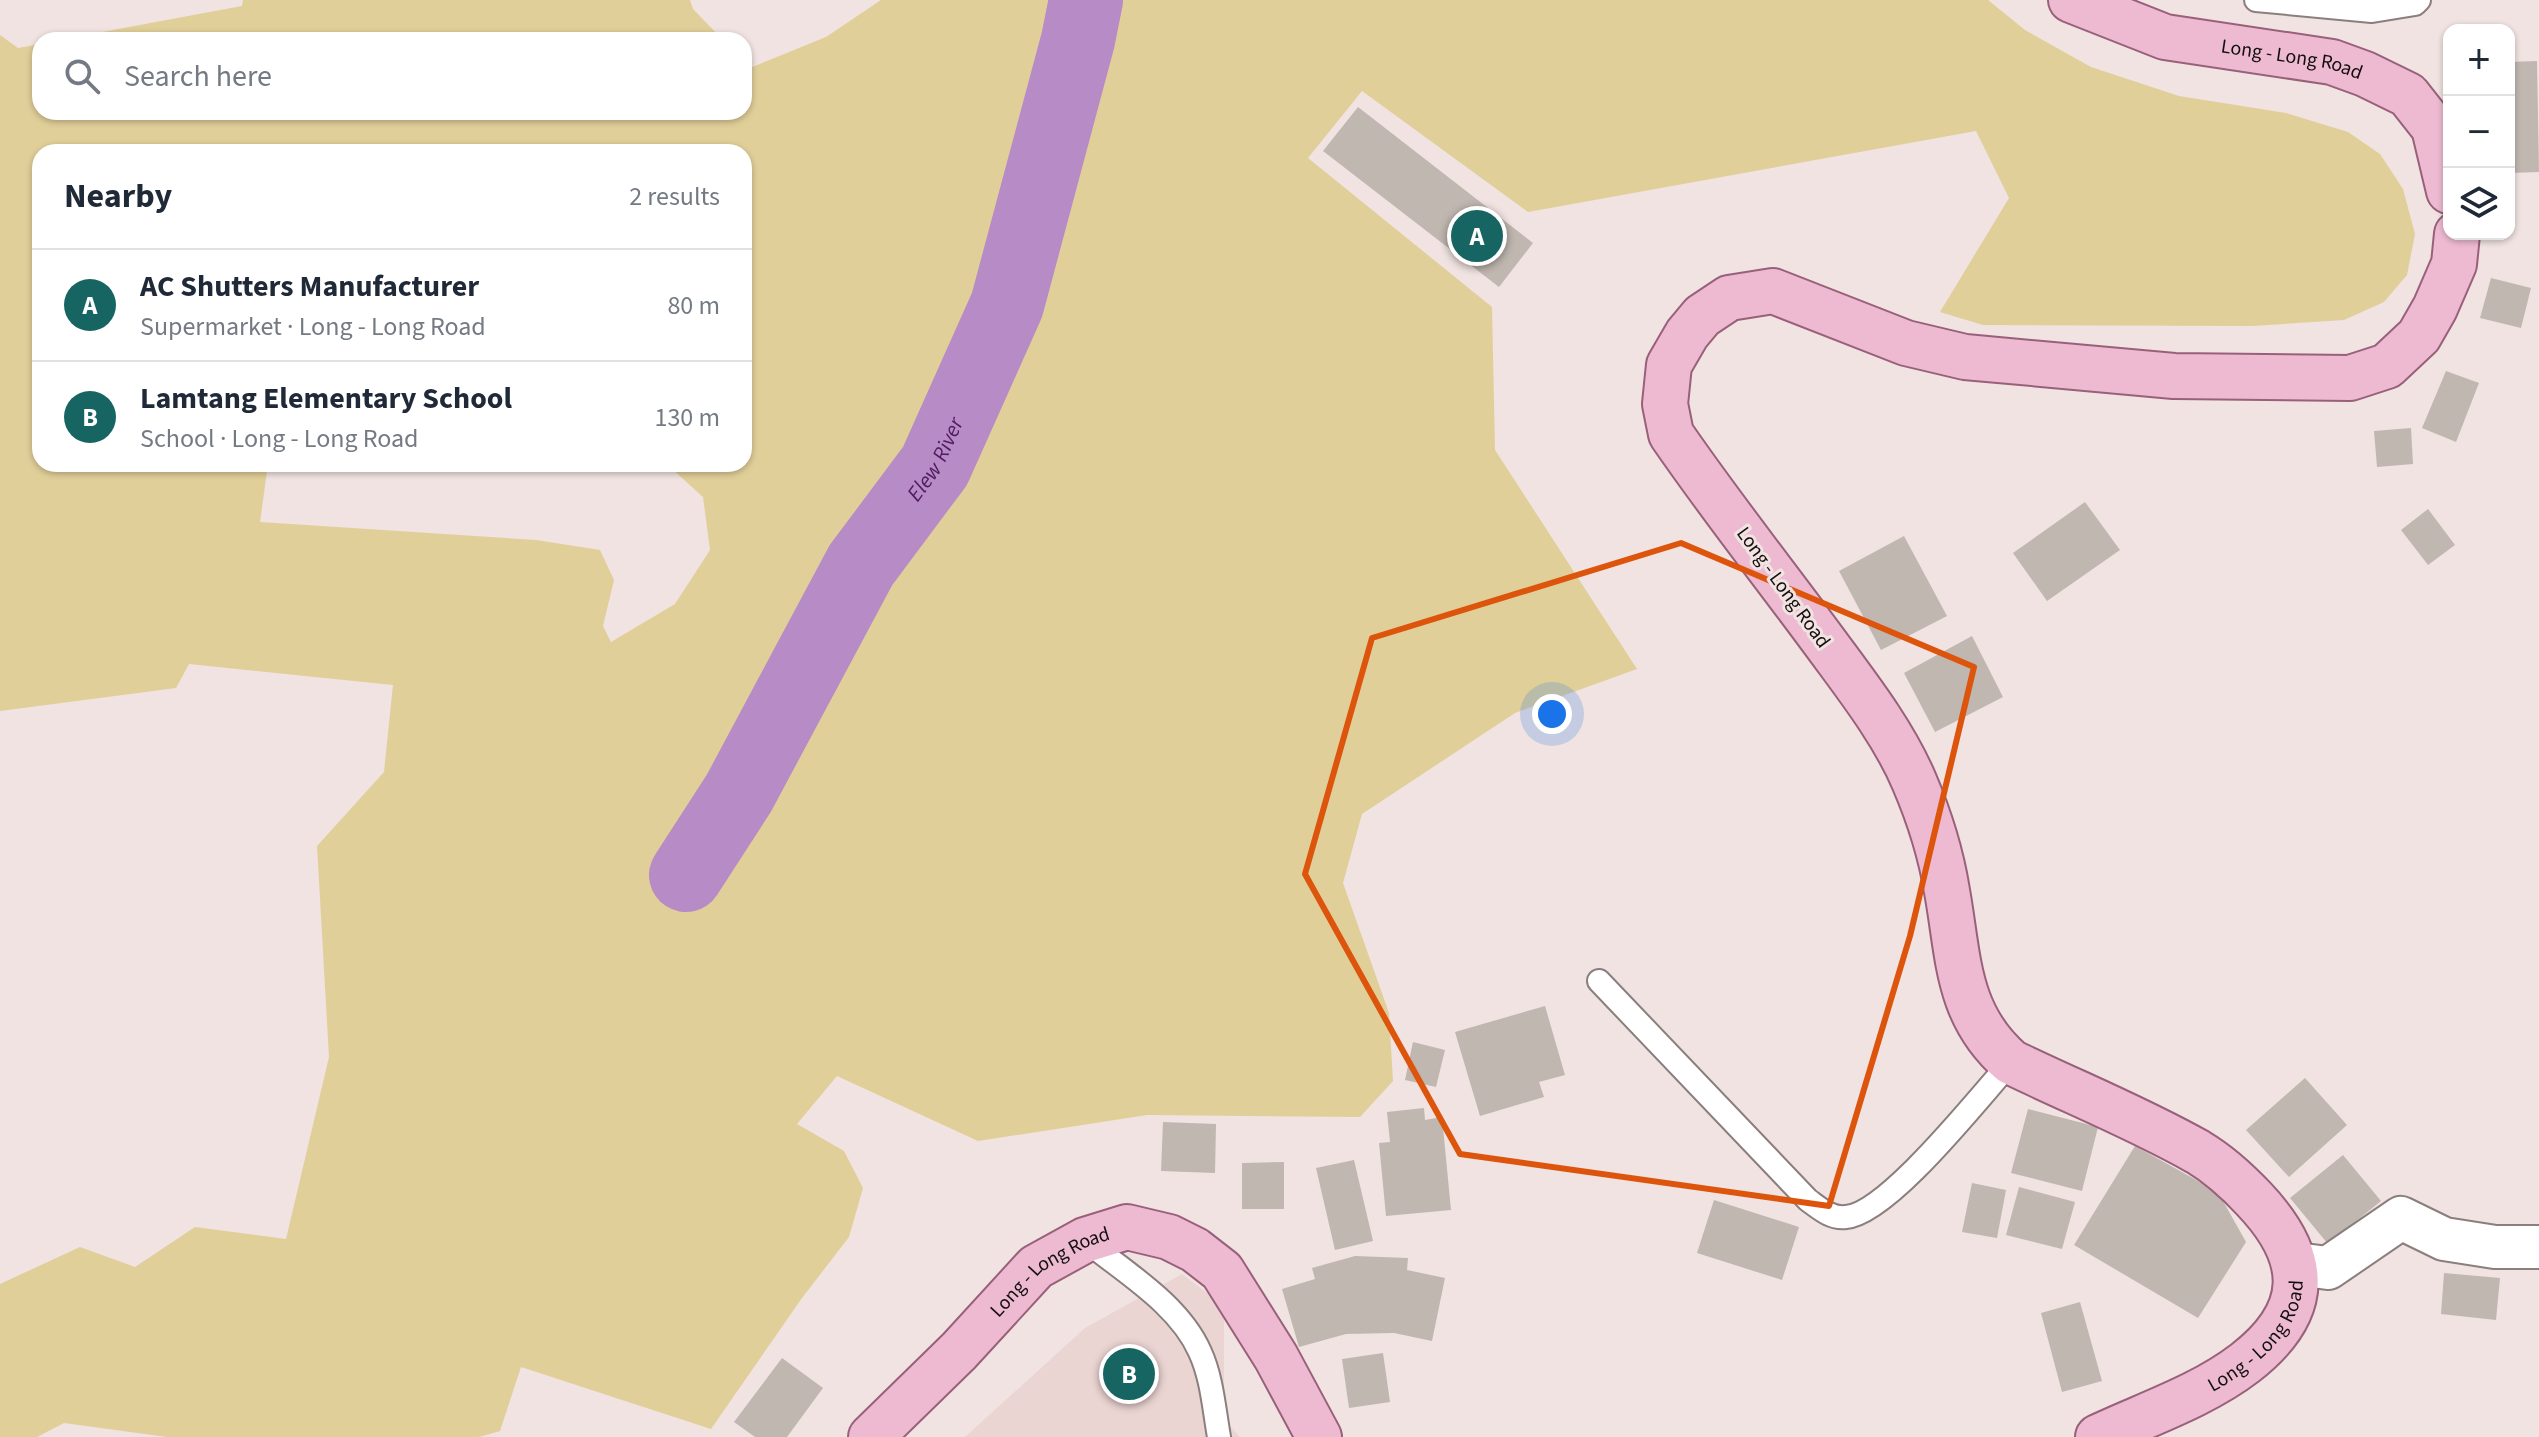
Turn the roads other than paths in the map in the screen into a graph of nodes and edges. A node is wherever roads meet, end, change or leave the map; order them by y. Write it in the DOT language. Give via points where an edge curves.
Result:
graph roads {
  1 [pos="2071,0"];
  2 [pos="2256,0"];
  3 [pos="2419,0"];
  4 [pos="2444,168"];
  5 [pos="2456,240"];
  6 [pos="1599,981"];
  7 [pos="2011,1062"];
  8 [pos="1085,1240"];
  9 [pos="2539,1247"];
  10 [pos="2296,1264"];
  11 [pos="871,1437"];
  12 [pos="1219,1437"];
  13 [pos="1319,1437"];
  14 [pos="2098,1437"];
  1 -- 4 [label="main road, Long - Long Road" via="2165,37 2332,62 2365,74 2408,95 2434,128"];
  2 -- 3 [label="lane" via="2372,11"];
  5 -- 7 [label="main road, Long - Long Road" via="2454,264 2419,336 2387,366 2350,378 2174,376 1965,357 1906,343 1773,291 1729,298 1702,316 1669,365 1665,404 1671,434 1861,692 1913,779 1947,889 1961,982 1975,1019 1992,1046"];
  6 -- 7 [label="lane" via="1808,1200 1842,1218 1857,1216 1909,1175"];
  7 -- 10 [label="main road, Long - Long Road" via="2200,1153 2276,1221"];
  8 -- 11 [label="main road, Long - Long Road" via="1036,1267"];
  8 -- 12 [label="lane" via="1180,1319 1200,1351"];
  8 -- 13 [label="main road, Long - Long Road" via="1127,1227 1169,1237 1222,1271"];
  9 -- 10 [label="street" via="2444,1239 2401,1218 2328,1268"];
  10 -- 14 [label="main road, Long - Long Road" via="2296,1290 2287,1318 2245,1363"];
}
